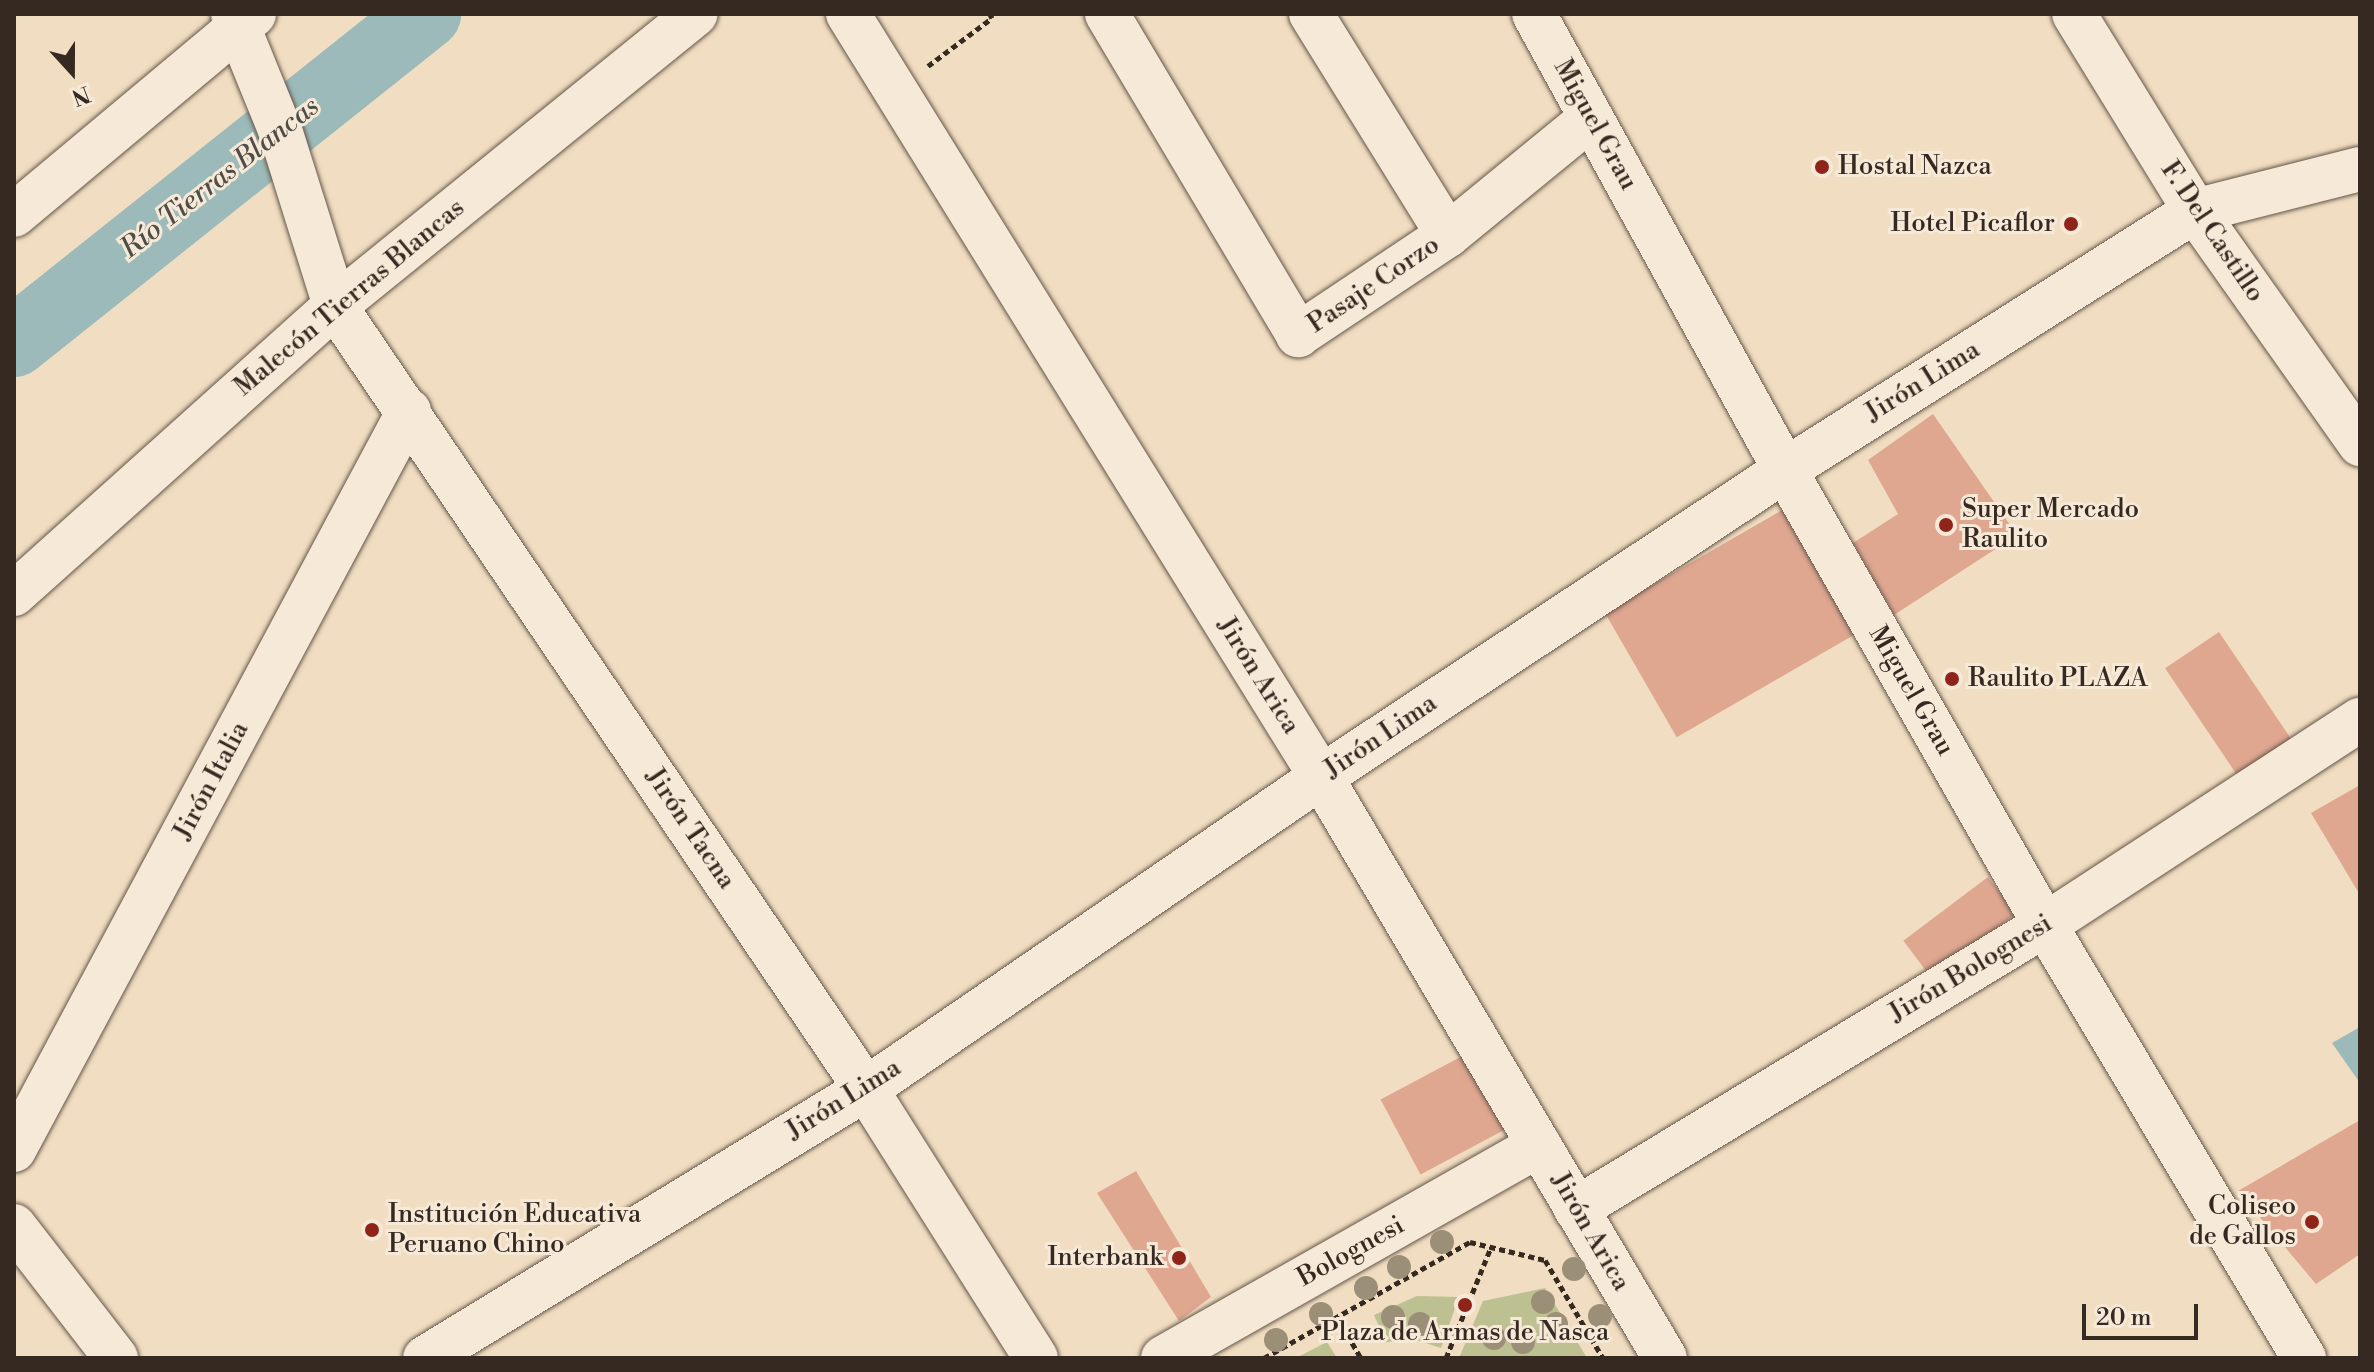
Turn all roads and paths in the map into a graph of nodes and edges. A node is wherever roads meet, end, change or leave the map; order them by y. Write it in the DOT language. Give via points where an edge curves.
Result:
graph roads {
  1 [pos="696,14"];
  2 [pos="848,14"];
  3 [pos="990,14"];
  4 [pos="1107,14"];
  5 [pos="1311,14"];
  6 [pos="1534,14"];
  7 [pos="2074,14"];
  8 [pos="242,18"];
  9 [pos="892,86"];
  10 [pos="1591,118"];
  11 [pos="2360,169"];
  12 [pos="2195,211"];
  13 [pos="14,215"];
  14 [pos="1448,235"];
  15 [pos="335,306"];
  16 [pos="409,411"];
  17 [pos="2360,444"];
  18 [pos="1785,470"];
  19 [pos="14,594"];
  20 [pos="2360,720"];
  21 [pos="1321,777"];
  22 [pos="2045,925"];
  23 [pos="866,1089"];
  24 [pos="1539,1145"];
  25 [pos="14,1150"];
  26 [pos="1576,1209"];
  27 [pos="14,1226"];
  28 [pos="1491,1247"];
  29 [pos="1337,1317"];
  30 [pos="116,1358"];
  31 [pos="425,1358"];
  32 [pos="1036,1358"];
  33 [pos="1163,1358"];
  34 [pos="1264,1358"];
  35 [pos="1361,1358"];
  36 [pos="1446,1358"];
  37 [pos="1603,1358"];
  38 [pos="1665,1358"];
  39 [pos="2304,1358"];
  1 -- 15 [label="street, Malecón Tierras Blancas"];
  2 -- 9 [label="street, Jirón Arica"];
  3 -- 9 [label="path" via="992,18"];
  4 -- 14 [label="street, Pasaje Corzo" via="1298,335"];
  5 -- 14 [label="street"];
  6 -- 10 [label="street, Miguel Grau"];
  7 -- 12 [label="street, F. Del Castillo"];
  8 -- 13 [label="street"];
  8 -- 15 [label="street, Jirón Tacna"];
  9 -- 21 [label="street, Jirón Arica"];
  10 -- 14 [label="street, Pasaje Corzo"];
  10 -- 18 [label="street, Miguel Grau"];
  11 -- 12 [label="street, Jirón Lima"];
  12 -- 17 [label="street, F. Del Castillo"];
  12 -- 18 [label="street, Jirón Lima"];
  15 -- 16 [label="street, Jirón Tacna"];
  15 -- 19 [label="street, Malecón Tierras Blancas"];
  16 -- 23 [label="street, Jirón Tacna"];
  16 -- 25 [label="street, Jirón Italia"];
  18 -- 21 [label="street, Jirón Lima"];
  18 -- 22 [label="street, Miguel Grau"];
  20 -- 22 [label="street, Jirón Bolognesi"];
  21 -- 23 [label="street, Jirón Lima"];
  21 -- 24 [label="street, Jirón Arica"];
  22 -- 26 [label="street, Jirón Bolognesi"];
  22 -- 39 [label="street, Miguel Grau"];
  23 -- 31 [label="street, Jirón Lima"];
  23 -- 32 [label="street, Jirón Tacna"];
  24 -- 26 [label="street, Jirón Arica"];
  24 -- 33 [label="street, Bolognesi"];
  26 -- 38 [label="street, Jirón Arica"];
  27 -- 30 [label="street"];
  28 -- 29 [label="path" via="1470,1242"];
  28 -- 36 [label="path"];
  28 -- 37 [label="path" via="1545,1260"];
  29 -- 34 [label="path"];
  29 -- 35 [label="path"];
}
